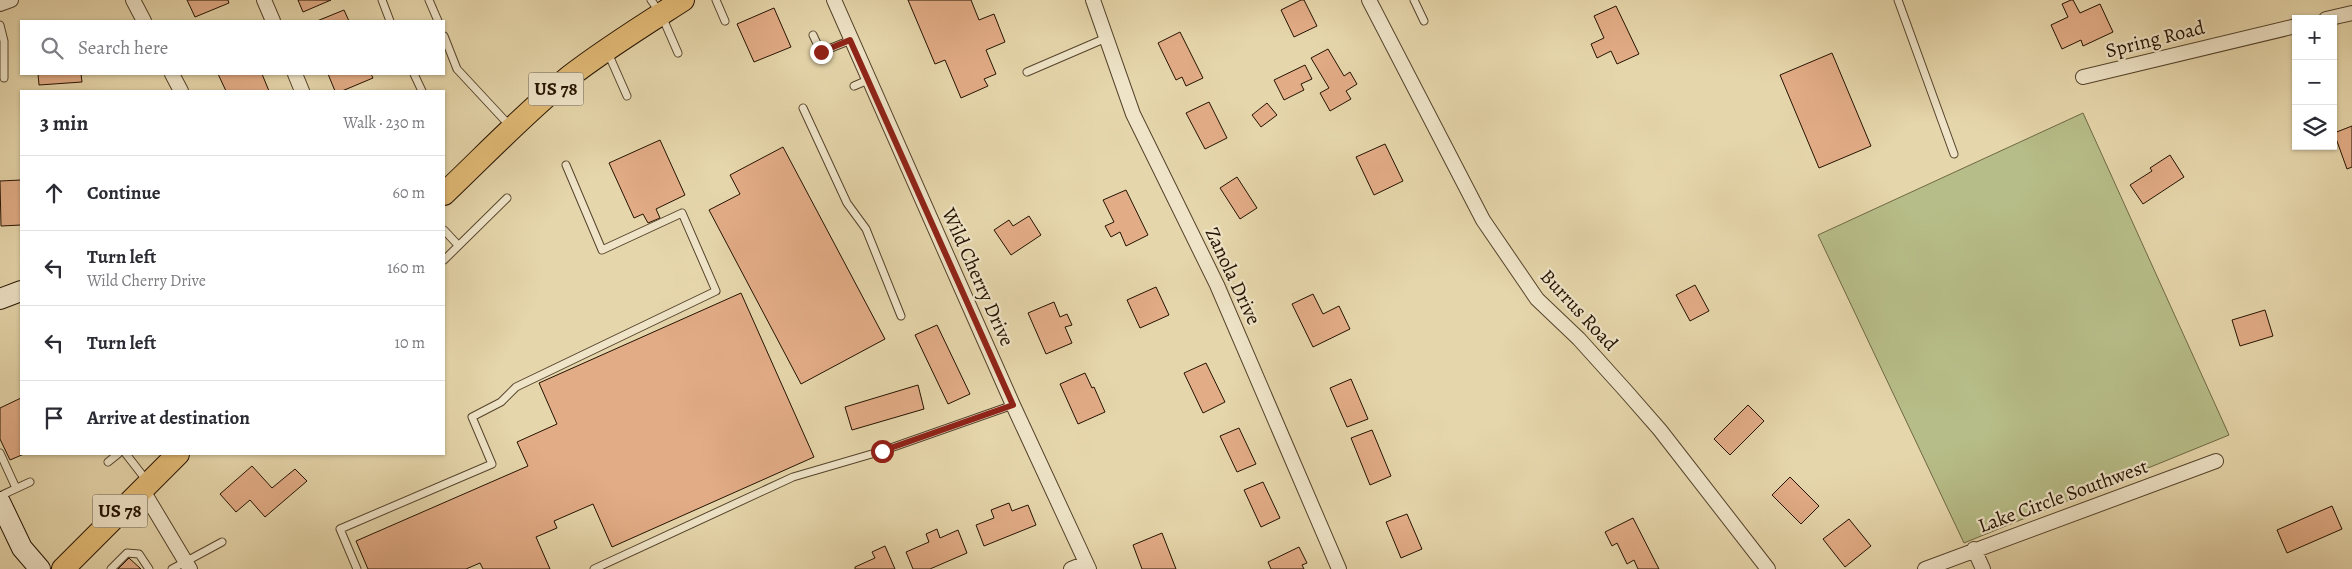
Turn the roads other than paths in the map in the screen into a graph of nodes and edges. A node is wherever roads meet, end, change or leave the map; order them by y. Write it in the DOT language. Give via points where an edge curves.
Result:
graph roads {
  1 [pos="11,0"];
  2 [pos="133,0"];
  3 [pos="264,0"];
  4 [pos="382,0"];
  5 [pos="429,0"];
  6 [pos="683,0"];
  7 [pos="716,0"];
  8 [pos="834,0"];
  9 [pos="1093,0"];
  10 [pos="1369,0"];
  11 [pos="1414,0"];
  12 [pos="1898,0"];
  13 [pos="0,4"];
  14 [pos="656,7"];
  15 [pos="2352,12"];
  16 [pos="2337,16"];
  17 [pos="143,20"];
  18 [pos="273,20"];
  19 [pos="390,20"];
  20 [pos="438,20"];
  21 [pos="725,21"];
  22 [pos="1424,21"];
  23 [pos="0,25"];
  24 [pos="2292,27"];
  25 [pos="813,35"];
  26 [pos="1106,38"];
  27 [pos="445,39"];
  28 [pos="850,40"];
  29 [pos="606,50"];
  30 [pos="678,53"];
  31 [pos="1027,72"];
  32 [pos="173,75"];
  33 [pos="295,75"];
  34 [pos="414,75"];
  35 [pos="2083,77"];
  36 [pos="4,78"];
  37 [pos="868,80"];
  38 [pos="854,86"];
  39 [pos="180,90"];
  40 [pos="302,90"];
  41 [pos="422,90"];
  42 [pos="627,96"];
  43 [pos="804,108"];
  44 [pos="512,128"];
  45 [pos="1954,154"];
  46 [pos="566,166"];
  47 [pos="445,193"];
  48 [pos="507,198"];
  49 [pos="445,231"];
  50 [pos="458,246"];
  51 [pos="445,259"];
  52 [pos="20,291"];
  53 [pos="0,300"];
  54 [pos="901,316"];
  55 [pos="1013,405"];
  56 [pos="0,453"];
  57 [pos="117,455"];
  58 [pos="127,455"];
  59 [pos="177,455"];
  60 [pos="108,462"];
  61 [pos="2216,462"];
  62 [pos="30,482"];
  63 [pos="145,486"];
  64 [pos="16,488"];
  65 [pos="0,496"];
  66 [pos="2,513"];
  67 [pos="222,542"];
  68 [pos="1974,549"];
  69 [pos="188,566"];
  70 [pos="1088,566"];
  71 [pos="40,569"];
  72 [pos="63,569"];
  73 [pos="110,569"];
  74 [pos="149,569"];
  75 [pos="172,569"];
  76 [pos="357,569"];
  77 [pos="594,569"];
  78 [pos="1071,569"];
  79 [pos="1339,569"];
  80 [pos="1768,569"];
  81 [pos="1925,569"];
  82 [pos="1983,569"];
  1 -- 13 [label="street"];
  2 -- 17 [label="street"];
  3 -- 18 [label="street"];
  4 -- 19 [label="lane"];
  5 -- 20 [label="lane"];
  6 -- 14 [label="main road, US 78"];
  7 -- 21 [label="lane"];
  8 -- 28 [label="street, Wild Cherry Drive"];
  9 -- 26 [label="street, Zanola Drive"];
  10 -- 80 [label="street, Burrus Road" via="1483,220 1537,299 1579,339 1654,424"];
  11 -- 22 [label="lane"];
  12 -- 45 [label="lane"];
  14 -- 29 [label="main road, US 78"];
  14 -- 30 [label="lane"];
  15 -- 16 [label="street"];
  23 -- 36 [label="lane" via="4,41"];
  24 -- 35 [label="street, Spring Road"];
  25 -- 28 [label="lane" via="821,52"];
  26 -- 31 [label="lane"];
  26 -- 79 [label="street, Zanola Drive" via="1133,114 1217,285"];
  27 -- 44 [label="lane" via="457,69"];
  28 -- 37 [label="street, Wild Cherry Drive"];
  29 -- 42 [label="lane"];
  29 -- 44 [label="main road, US 78"];
  32 -- 39 [label="street"];
  33 -- 40 [label="street"];
  34 -- 41 [label="lane"];
  37 -- 38 [label="lane"];
  37 -- 55 [label="street, Wild Cherry Drive"];
  43 -- 54 [label="lane" via="847,203 866,229"];
  44 -- 47 [label="main road, US 78"];
  46 -- 76 [label="lane" via="602,250 682,213 716,292 530,379 501,402 472,417 492,464 340,529"];
  48 -- 50 [label="lane"];
  49 -- 50 [label="lane"];
  50 -- 51 [label="lane"];
  52 -- 53 [label="street"];
  55 -- 70 [label="street, Wild Cherry Drive"];
  55 -- 77 [label="lane" via="891,448 793,477"];
  56 -- 64 [label="lane"];
  57 -- 60 [label="lane"];
  58 -- 63 [label="lane"];
  59 -- 63 [label="main road, US 78"];
  61 -- 68 [label="street, Lake Circle Southwest"];
  62 -- 64 [label="lane"];
  63 -- 69 [label="street"];
  63 -- 72 [label="main road, US 78"];
  64 -- 65 [label="lane"];
  66 -- 71 [label="street" via="22,548"];
  67 -- 69 [label="lane"];
  68 -- 81 [label="street, Lake Circle Southwest"];
  68 -- 82 [label="street"];
  69 -- 75 [label="lane"];
  70 -- 78 [label="street"];
  73 -- 74 [label="lane" via="127,553 139,554"];
}
